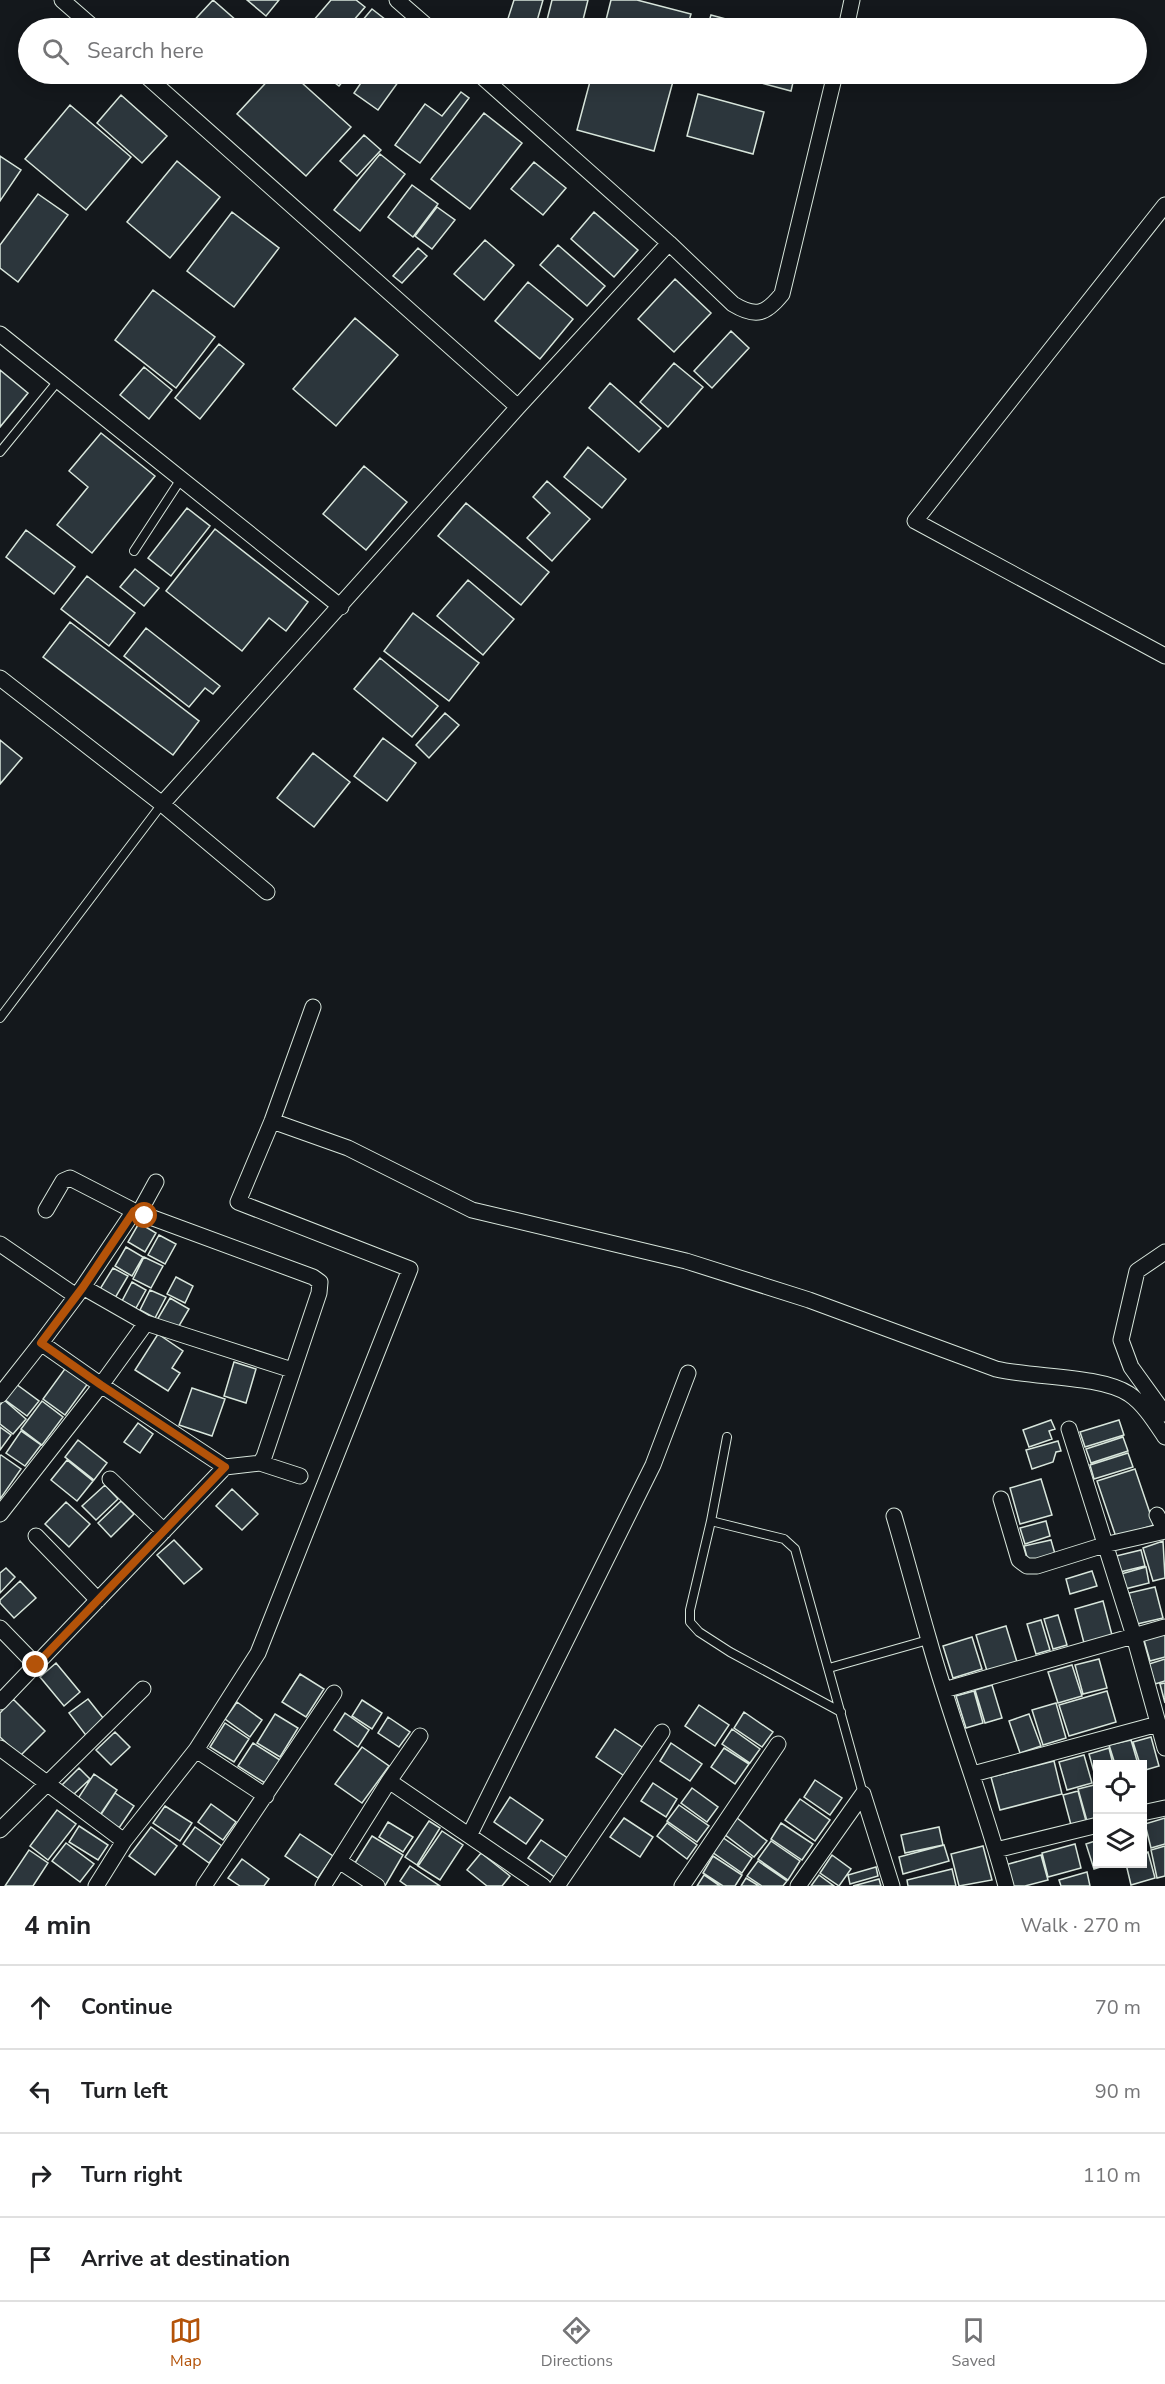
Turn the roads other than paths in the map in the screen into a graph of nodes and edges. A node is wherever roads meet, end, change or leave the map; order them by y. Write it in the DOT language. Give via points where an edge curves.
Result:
graph roads {
  1 [pos="62,0"];
  2 [pos="397,0"];
  3 [pos="852,0"];
  4 [pos="82,18"];
  5 [pos="418,18"];
  6 [pos="848,18"];
  7 [pos="155,84"];
  8 [pos="490,84"];
  9 [pos="833,84"];
  10 [pos="1165,205"];
  11 [pos="669,243"];
  12 [pos="0,334"];
  13 [pos="58,381"];
  14 [pos="518,406"];
  15 [pos="0,452"];
  16 [pos="181,479"];
  17 [pos="134,551"];
  18 [pos="341,606"];
  19 [pos="1165,656"];
  20 [pos="0,678"];
  21 [pos="162,804"];
  22 [pos="267,892"];
  23 [pos="313,1007"];
  24 [pos="0,1018"];
  25 [pos="272,1121"];
  26 [pos="156,1182"];
  27 [pos="46,1210"];
  28 [pos="137,1212"];
  29 [pos="0,1244"];
  30 [pos="1165,1252"];
  31 [pos="79,1291"];
  32 [pos="146,1323"];
  33 [pos="41,1343"];
  34 [pos="292,1370"];
  35 [pos="688,1373"];
  36 [pos="101,1385"];
  37 [pos="0,1395"];
  38 [pos="1165,1414"];
  39 [pos="1069,1429"];
  40 [pos="728,1437"];
  41 [pos="1165,1437"];
  42 [pos="260,1463"];
  43 [pos="225,1467"];
  44 [pos="300,1476"];
  45 [pos="110,1479"];
  46 [pos="1001,1499"];
  47 [pos="0,1514"];
  48 [pos="1157,1515"];
  49 [pos="894,1516"];
  50 [pos="711,1521"];
  51 [pos="164,1531"];
  52 [pos="36,1536"];
  53 [pos="1104,1545"];
  54 [pos="98,1600"];
  55 [pos="1165,1627"];
  56 [pos="0,1628"];
  57 [pos="1134,1636"];
  58 [pos="928,1640"];
  59 [pos="36,1665"];
  60 [pos="829,1668"];
  61 [pos="143,1689"];
  62 [pos="944,1690"];
  63 [pos="334,1693"];
  64 [pos="0,1702"];
  65 [pos="841,1712"];
  66 [pos="1158,1724"];
  67 [pos="662,1732"];
  68 [pos="420,1736"];
  69 [pos="778,1744"];
  70 [pos="0,1748"];
  71 [pos="1165,1748"];
  72 [pos="196,1750"];
  73 [pos="973,1774"];
  74 [pos="389,1781"];
  75 [pos="47,1783"];
  76 [pos="863,1794"];
  77 [pos="266,1797"];
  78 [pos="1165,1808"];
  79 [pos="1147,1812"];
  80 [pos="1093,1826"];
  81 [pos="0,1830"];
  82 [pos="470,1834"];
  83 [pos="124,1841"];
  84 [pos="996,1850"];
  85 [pos="339,1861"];
  86 [pos="96,1886"];
  87 [pos="204,1886"];
  88 [pos="323,1886"];
  89 [pos="377,1886"];
  90 [pos="543,1886"];
  91 [pos="557,1886"];
  92 [pos="682,1886"];
  93 [pos="798,1886"];
  94 [pos="892,1886"];
  95 [pos="1006,1886"];
  1 -- 4 [label="street"];
  2 -- 5 [label="street"];
  3 -- 6 [label="street"];
  7 -- 14 [label="street"];
  8 -- 11 [label="street"];
  9 -- 11 [label="street" via="782,294 771,308 746,312 733,304"];
  10 -- 19 [label="street" via="915,521"];
  11 -- 14 [label="street"];
  12 -- 13 [label="street"];
  13 -- 15 [label="lane"];
  13 -- 16 [label="street"];
  14 -- 18 [label="street"];
  16 -- 17 [label="lane"];
  16 -- 18 [label="street"];
  18 -- 21 [label="street"];
  20 -- 21 [label="street"];
  21 -- 22 [label="street"];
  21 -- 24 [label="lane"];
  23 -- 25 [label="street"];
  25 -- 41 [label="street" via="348,1148 495,1217 686,1261 809,1300 996,1369 1113,1386 1131,1395"];
  25 -- 72 [label="street" via="238,1202 410,1269 258,1653"];
  26 -- 28 [label="street"];
  27 -- 28 [label="street" via="63,1182 70,1178"];
  28 -- 31 [label="street"];
  28 -- 34 [label="street" via="320,1282"];
  29 -- 31 [label="street"];
  30 -- 38 [label="street" via="1137,1271 1121,1340 1131,1367"];
  31 -- 32 [label="street"];
  31 -- 33 [label="street"];
  32 -- 34 [label="street"];
  32 -- 36 [label="street"];
  33 -- 36 [label="street"];
  33 -- 37 [label="street"];
  34 -- 42 [label="street"];
  35 -- 82 [label="street" via="653,1465"];
  36 -- 43 [label="street"];
  36 -- 47 [label="street"];
  39 -- 53 [label="street"];
  40 -- 50 [label="lane"];
  42 -- 43 [label="street"];
  42 -- 44 [label="street"];
  43 -- 51 [label="street"];
  45 -- 51 [label="street"];
  46 -- 53 [label="street" via="1019,1560 1027,1566"];
  48 -- 53 [label="street" via="1165,1530"];
  49 -- 58 [label="street"];
  50 -- 60 [label="lane" via="784,1539 795,1549"];
  50 -- 65 [label="lane" via="690,1622 730,1652"];
  51 -- 54 [label="street"];
  52 -- 54 [label="street"];
  53 -- 57 [label="street"];
  54 -- 59 [label="street"];
  55 -- 57 [label="street"];
  56 -- 59 [label="street"];
  57 -- 62 [label="street"];
  57 -- 66 [label="street"];
  58 -- 60 [label="lane"];
  58 -- 62 [label="street"];
  59 -- 64 [label="street"];
  60 -- 65 [label="lane"];
  61 -- 75 [label="street"];
  62 -- 73 [label="street"];
  63 -- 77 [label="street"];
  65 -- 76 [label="lane"];
  66 -- 71 [label="street"];
  66 -- 73 [label="street"];
  67 -- 91 [label="street"];
  68 -- 74 [label="street"];
  69 -- 92 [label="street"];
  70 -- 75 [label="street"];
  72 -- 77 [label="street"];
  72 -- 83 [label="street"];
  73 -- 84 [label="street"];
  74 -- 82 [label="street"];
  74 -- 85 [label="street"];
  75 -- 81 [label="street"];
  75 -- 83 [label="street"];
  76 -- 93 [label="street"];
  76 -- 94 [label="street"];
  77 -- 87 [label="street"];
  78 -- 79 [label="street"];
  80 -- 84 [label="street"];
  82 -- 90 [label="street"];
  83 -- 86 [label="street"];
  84 -- 95 [label="street"];
  85 -- 88 [label="street"];
  85 -- 89 [label="street"];
}
